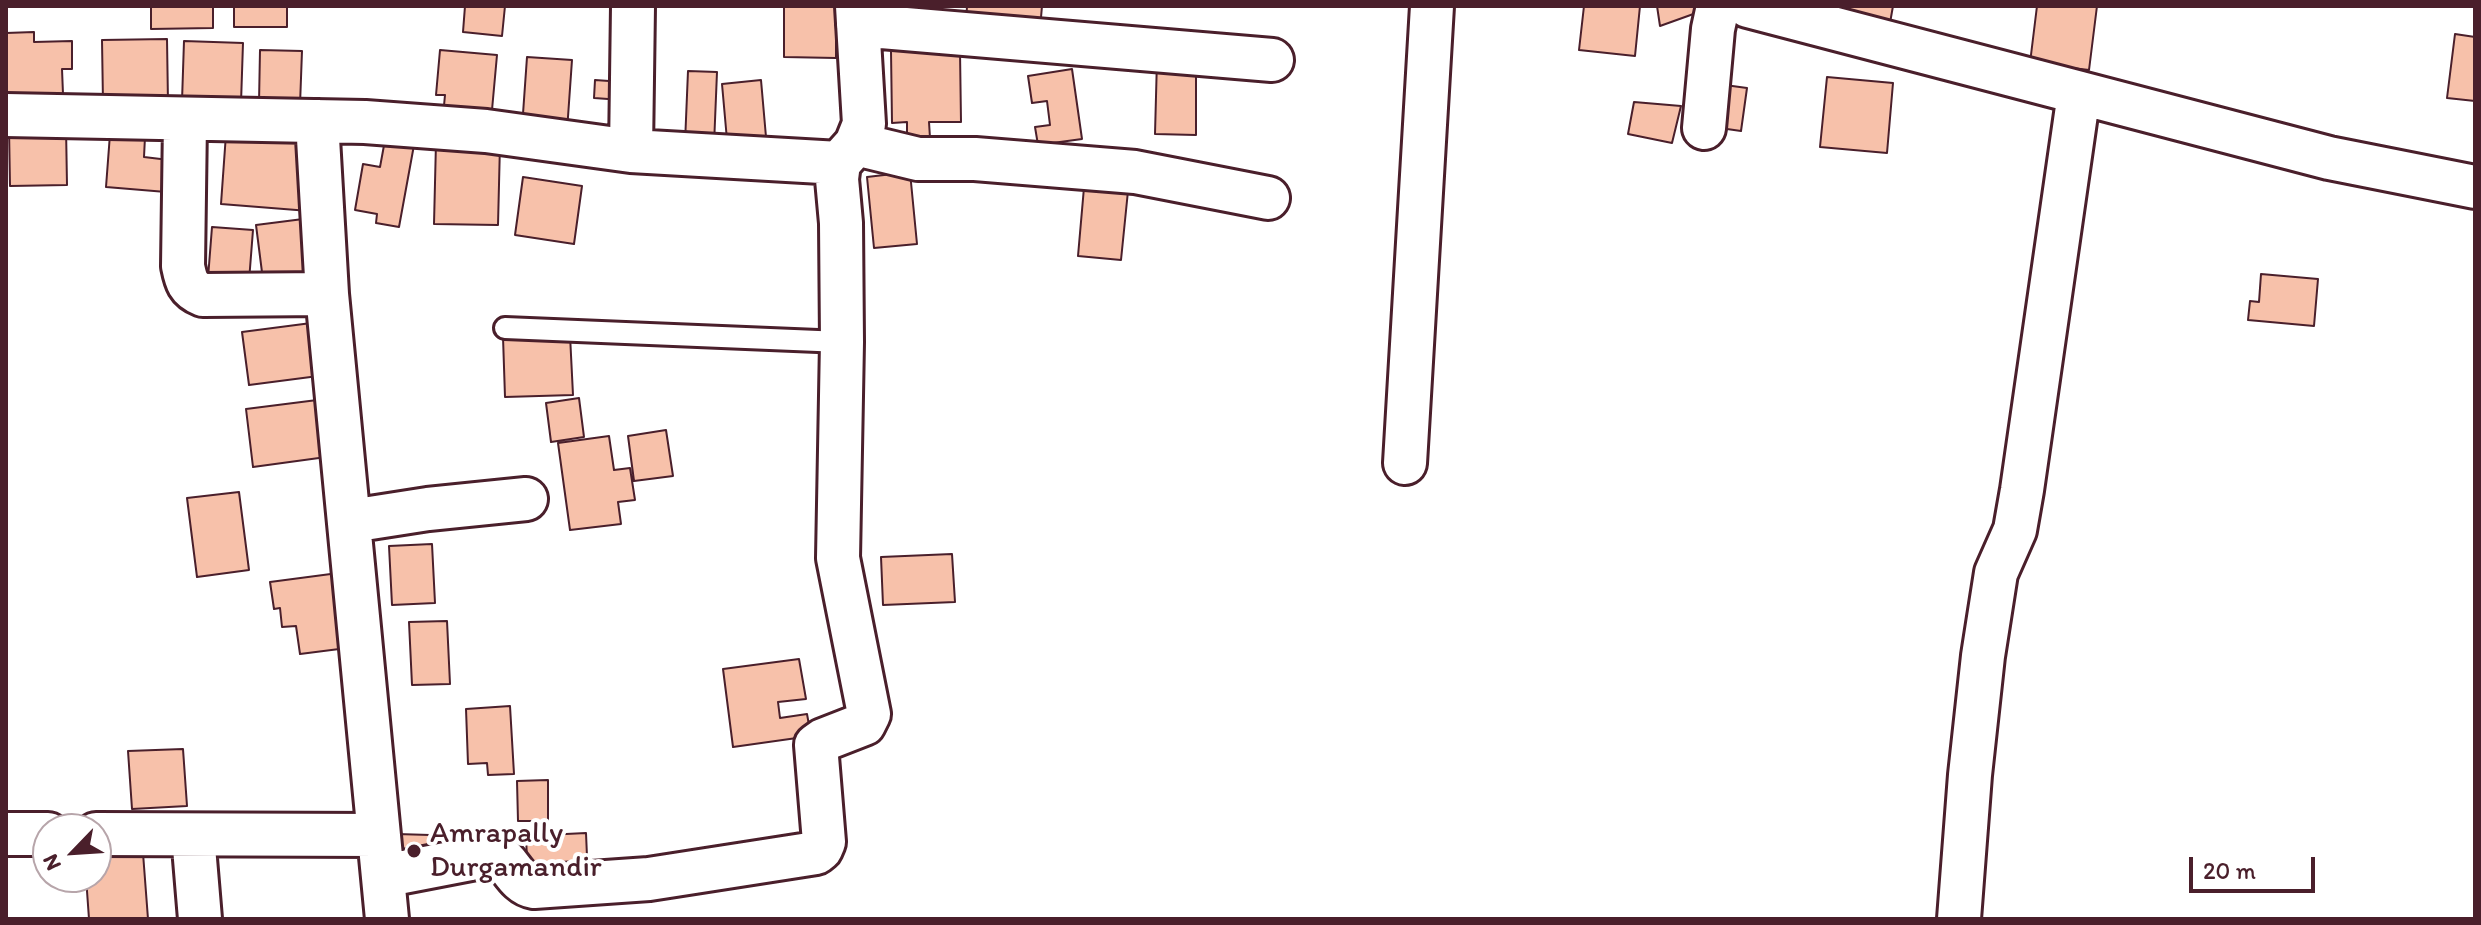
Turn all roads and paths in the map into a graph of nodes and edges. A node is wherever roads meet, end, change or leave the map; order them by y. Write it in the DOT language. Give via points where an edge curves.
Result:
graph roads {
  1 [pos="633,6"];
  2 [pos="1432,6"];
  3 [pos="1718,6"];
  4 [pos="1748,6"];
  5 [pos="858,15"];
  6 [pos="1272,60"];
  7 [pos="2079,93"];
  8 [pos="6,115"];
  9 [pos="185,121"];
  10 [pos="317,121"];
  11 [pos="1704,128"];
  12 [pos="631,151"];
  13 [pos="848,153"];
  14 [pos="2475,187"];
  15 [pos="1268,198"];
  16 [pos="327,294"];
  17 [pos="505,328"];
  18 [pos="842,342"];
  19 [pos="1405,463"];
  20 [pos="526,499"];
  21 [pos="351,521"];
  22 [pos="6,834"];
  23 [pos="32,834"];
  24 [pos="112,834"];
  25 [pos="193,835"];
  26 [pos="378,835"];
  27 [pos="383,876"];
  28 [pos="200,919"];
  29 [pos="387,919"];
  30 [pos="1959,919"];
  1 -- 12 [label="street"];
  2 -- 19 [label="street"];
  3 -- 11 [label="street"];
  4 -- 7 [label="street"];
  5 -- 6 [label="street"];
  5 -- 13 [label="street" via="864,124"];
  7 -- 14 [label="street" via="2329,158"];
  7 -- 30 [label="street" via="2022,490 2015,530 1996,573 1983,656"];
  8 -- 9 [label="street"];
  9 -- 10 [label="street"];
  9 -- 16 [label="street" via="183,266 193,291"];
  10 -- 12 [label="street" via="486,131"];
  10 -- 16 [label="street"];
  12 -- 13 [label="street"];
  13 -- 15 [label="street" via="1135,172"];
  13 -- 18 [label="street" via="837,179"];
  16 -- 21 [label="street"];
  17 -- 18 [label="lane"];
  18 -- 27 [label="street" via="838,558 869,714 864,724 816,745 821,849 649,879 534,887 522,883 497,854"];
  20 -- 21 [label="street"];
  21 -- 26 [label="street"];
  22 -- 23 [label="street"];
  24 -- 25 [label="street"];
  25 -- 26 [label="street"];
  25 -- 28 [label="street"];
  26 -- 27 [label="street"];
  27 -- 29 [label="street"];
}
